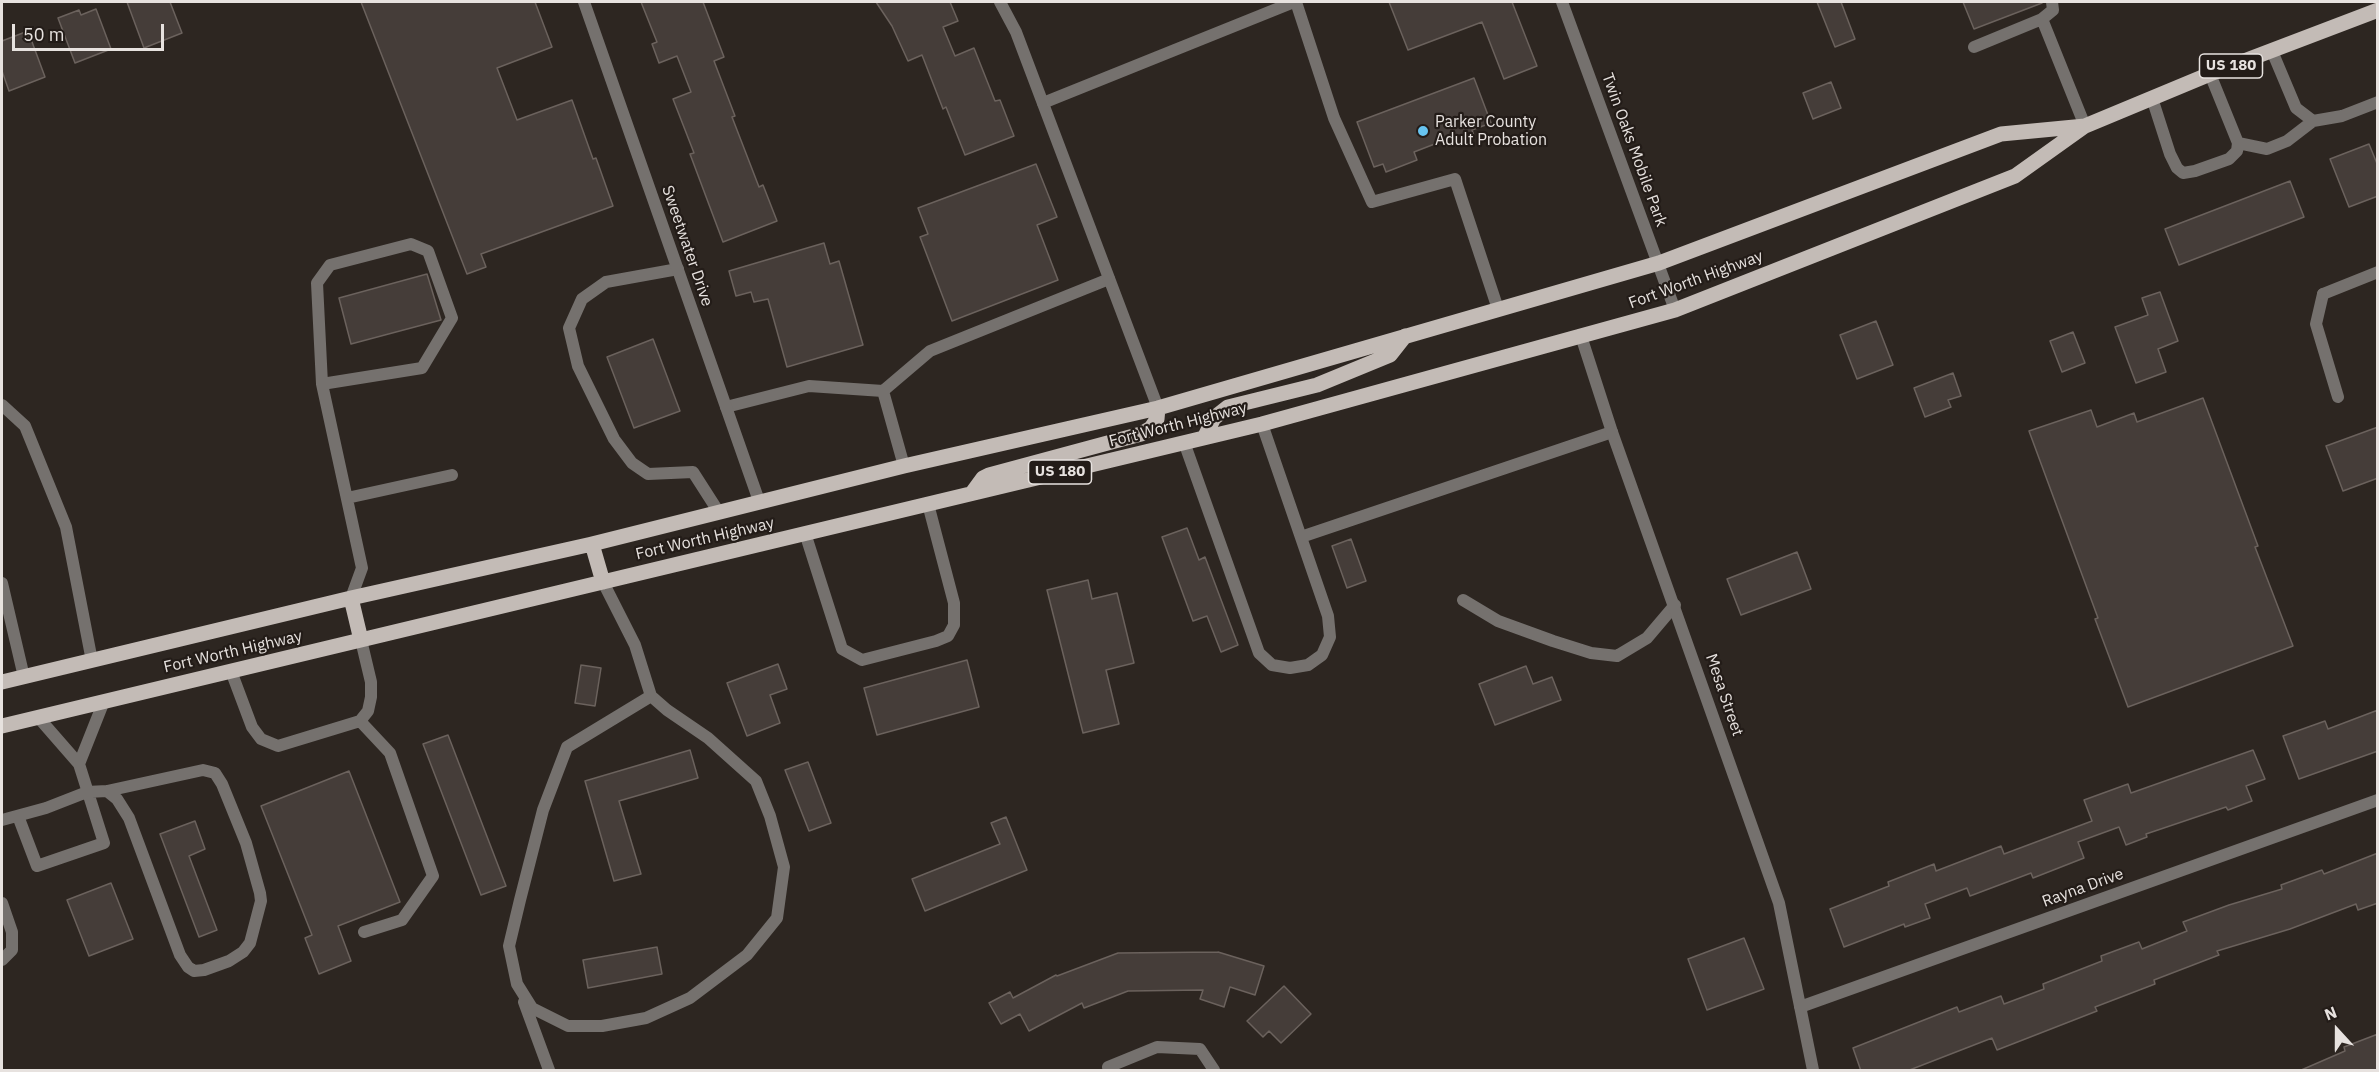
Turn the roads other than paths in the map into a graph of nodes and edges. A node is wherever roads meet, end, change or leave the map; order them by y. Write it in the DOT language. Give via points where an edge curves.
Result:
graph roads {
  1 [pos="584,2"];
  2 [pos="999,2"];
  3 [pos="1295,2"];
  4 [pos="1562,2"];
  5 [pos="2052,2"];
  6 [pos="2375,2"];
  7 [pos="2378,9"];
  8 [pos="2042,20"];
  9 [pos="1974,46"];
  10 [pos="2272,51"];
  11 [pos="2210,74"];
  12 [pos="2152,98"];
  13 [pos="2378,102"];
  14 [pos="1042,103"];
  15 [pos="2313,121"];
  16 [pos="2085,126"];
  17 [pos="2238,143"];
  18 [pos="1659,263"];
  19 [pos="678,268"];
  20 [pos="2378,272"];
  21 [pos="1109,279"];
  22 [pos="1498,309"];
  23 [pos="1675,310"];
  24 [pos="1405,336"];
  25 [pos="1581,336"];
  26 [pos="322,384"];
  27 [pos="883,391"];
  28 [pos="2338,397"];
  29 [pos="2,405"];
  30 [pos="726,406"];
  31 [pos="1158,408"];
  32 [pos="1262,424"];
  33 [pos="1612,432"];
  34 [pos="1204,438"];
  35 [pos="1184,442"];
  36 [pos="904,466"];
  37 [pos="452,475"];
  38 [pos="972,493"];
  39 [pos="347,498"];
  40 [pos="759,501"];
  41 [pos="928,504"];
  42 [pos="718,511"];
  43 [pos="805,533"];
  44 [pos="1301,537"];
  45 [pos="592,544"];
  46 [pos="603,582"];
  47 [pos="2,583"];
  48 [pos="351,598"];
  49 [pos="1463,600"];
  50 [pos="1675,605"];
  51 [pos="361,640"];
  52 [pos="92,661"];
  53 [pos="231,671"];
  54 [pos="24,677"];
  55 [pos="2,682"];
  56 [pos="651,696"];
  57 [pos="104,701"];
  58 [pos="38,717"];
  59 [pos="360,721"];
  60 [pos="2,726"];
  61 [pos="79,764"];
  62 [pos="108,791"];
  63 [pos="87,792"];
  64 [pos="2378,800"];
  65 [pos="18,816"];
  66 [pos="2,820"];
  67 [pos="2,903"];
  68 [pos="364,932"];
  69 [pos="2,960"];
  70 [pos="517,984"];
  71 [pos="1800,1007"];
  72 [pos="1108,1066"];
  73 [pos="549,1071"];
  74 [pos="1214,1071"];
  75 [pos="1814,1071"];
  1 -- 19 [label="street, Sweetwater Drive"];
  2 -- 14 [label="street" via="1016,32"];
  3 -- 14 [label="street"];
  3 -- 22 [label="street" via="1334,118 1372,201 1455,179"];
  4 -- 18 [label="street, Twin Oaks Mobile Park"];
  5 -- 8 [label="street" via="2053,10"];
  6 -- 7 [label="street"];
  7 -- 10 [label="main road, Fort Worth Highway / US 180"];
  8 -- 9 [label="street"];
  8 -- 16 [label="street"];
  10 -- 11 [label="main road, Fort Worth Highway / US 180"];
  10 -- 15 [label="street" via="2296,108"];
  11 -- 12 [label="main road, Fort Worth Highway / US 180"];
  11 -- 17 [label="street"];
  12 -- 16 [label="main road, Fort Worth Highway / US 180"];
  12 -- 17 [label="street" via="2170,154 2183,173 2229,159 2237,151"];
  13 -- 15 [label="street" via="2343,116"];
  14 -- 21 [label="street"];
  15 -- 17 [label="street" via="2287,141 2267,149"];
  16 -- 18 [label="main road, Fort Worth Highway / US 180" via="2001,134"];
  16 -- 23 [label="main road, Fort Worth Highway / US 180" via="2015,176"];
  18 -- 22 [label="main road, Fort Worth Highway / US 180"];
  18 -- 23 [label="street, Twin Oaks Mobile Park"];
  19 -- 30 [label="street, Sweetwater Drive"];
  19 -- 42 [label="street" via="606,282 582,299 569,328 578,366 614,439 632,463 648,474 693,472"];
  20 -- 28 [label="street" via="2323,294 2316,324"];
  21 -- 27 [label="street" via="930,351"];
  21 -- 31 [label="street"];
  22 -- 24 [label="main road, Fort Worth Highway / US 180"];
  23 -- 25 [label="main road, Fort Worth Highway / US 180"];
  24 -- 31 [label="main road, Fort Worth Highway / US 180"];
  24 -- 34 [label="main road" via="1389,355 1317,385 1228,407 1214,418"];
  25 -- 32 [label="main road, Fort Worth Highway / US 180"];
  25 -- 33 [label="street, Mesa Street"];
  26 -- 26 [label="street" via="317,283 330,265 411,244 428,251 452,318 422,368"];
  26 -- 39 [label="street"];
  27 -- 30 [label="street" via="809,386"];
  27 -- 36 [label="street"];
  29 -- 52 [label="street" via="25,426 66,527"];
  30 -- 40 [label="street, Sweetwater Drive"];
  31 -- 36 [label="main road, Fort Worth Highway / US 180"];
  31 -- 38 [label="main road" via="1157,419 1141,434 989,475"];
  32 -- 34 [label="main road, Fort Worth Highway / US 180"];
  32 -- 44 [label="street"];
  33 -- 44 [label="street"];
  33 -- 50 [label="street, Mesa Street"];
  34 -- 35 [label="main road, Fort Worth Highway / US 180"];
  35 -- 38 [label="main road, Fort Worth Highway / US 180"];
  35 -- 44 [label="street" via="1258,653 1272,665 1290,668 1308,665 1322,655 1329,637 1328,616"];
  36 -- 40 [label="main road, Fort Worth Highway / US 180"];
  37 -- 39 [label="street"];
  38 -- 41 [label="main road, Fort Worth Highway / US 180"];
  39 -- 48 [label="street" via="362,568"];
  40 -- 42 [label="main road, Fort Worth Highway / US 180"];
  41 -- 43 [label="main road, Fort Worth Highway / US 180"];
  41 -- 43 [label="street" via="954,603 954,625 942,639 862,660 842,649"];
  42 -- 45 [label="main road, Fort Worth Highway / US 180"];
  43 -- 46 [label="main road, Fort Worth Highway / US 180"];
  45 -- 46 [label="main road"];
  45 -- 48 [label="main road, Fort Worth Highway / US 180"];
  46 -- 51 [label="main road, Fort Worth Highway / US 180"];
  46 -- 56 [label="street" via="635,645"];
  47 -- 54 [label="street"];
  48 -- 51 [label="main road"];
  48 -- 52 [label="main road, Fort Worth Highway / US 180"];
  49 -- 50 [label="street" via="1498,621 1552,641 1617,656 1647,638"];
  50 -- 71 [label="street, Mesa Street" via="1779,903"];
  51 -- 53 [label="main road, Fort Worth Highway / US 180"];
  51 -- 59 [label="street" via="371,697 368,711"];
  52 -- 54 [label="main road, Fort Worth Highway / US 180"];
  53 -- 57 [label="main road, Fort Worth Highway / US 180"];
  53 -- 59 [label="street" via="252,727 261,739 278,746"];
  54 -- 55 [label="main road, Fort Worth Highway / US 180"];
  56 -- 70 [label="street" via="567,747 543,810 509,946"];
  56 -- 70 [label="street" via="708,738 756,781 784,867 777,918 747,955 690,998 646,1018 602,1026 568,1026 532,1008"];
  57 -- 58 [label="main road, Fort Worth Highway / US 180"];
  57 -- 61 [label="street"];
  58 -- 60 [label="main road, Fort Worth Highway / US 180"];
  58 -- 61 [label="street"];
  59 -- 68 [label="street" via="390,753 433,876 402,920"];
  61 -- 63 [label="street"];
  62 -- 62 [label="street" via="203,770 215,773 246,843 260,893 250,943 243,952 204,970 188,967 180,955 129,818"];
  62 -- 63 [label="street"];
  63 -- 65 [label="street"];
  63 -- 65 [label="street" via="104,843 37,866"];
  64 -- 71 [label="street, Rayna Drive"];
  65 -- 66 [label="street"];
  67 -- 69 [label="street" via="12,932 12,950"];
  70 -- 73 [label="street"];
  71 -- 75 [label="street, Mesa Street"];
  72 -- 74 [label="street" via="1157,1047 1200,1049"];
}
